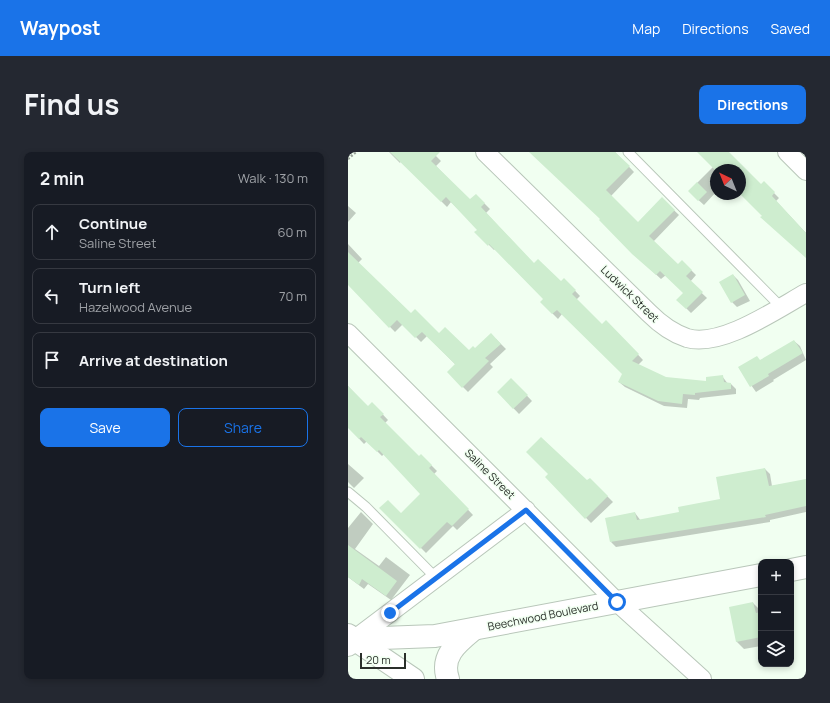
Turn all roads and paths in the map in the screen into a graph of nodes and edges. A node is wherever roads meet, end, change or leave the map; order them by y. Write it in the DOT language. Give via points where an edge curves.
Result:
graph roads {
  1 [pos="356,152"];
  2 [pos="485,152"];
  3 [pos="628,152"];
  4 [pos="787,152"];
  5 [pos="348,159"];
  6 [pos="806,171"];
  7 [pos="806,293"];
  8 [pos="781,307"];
  9 [pos="348,333"];
  10 [pos="348,492"];
  11 [pos="526,510"];
  12 [pos="806,567"];
  13 [pos="794,569"];
  14 [pos="758,576"];
  15 [pos="436,578"];
  16 [pos="617,602"];
  17 [pos="474,629"];
  18 [pos="350,640"];
  19 [pos="403,676"];
  20 [pos="448,679"];
  21 [pos="702,679"];
  1 -- 5 [label="path"];
  2 -- 8 [label="street, Ludwick Street" via="662,326 674,333 688,338 718,337"];
  3 -- 8 [label="lane"];
  4 -- 6 [label="street"];
  7 -- 8 [label="street, Ludwick Street"];
  9 -- 11 [label="street, Saline Street"];
  10 -- 15 [label="lane" via="366,506"];
  11 -- 15 [label="street"];
  11 -- 16 [label="street, Saline Street"];
  12 -- 13 [label="street"];
  14 -- 16 [label="street, Beechwood Boulevard"];
  15 -- 18 [label="street"];
  16 -- 17 [label="street, Beechwood Boulevard"];
  16 -- 21 [label="street, Saline Street"];
  17 -- 18 [label="street, Beechwood Boulevard" via="435,636"];
  17 -- 20 [label="street" via="454,645 447,658 445,671"];
  18 -- 19 [label="street"];
}
